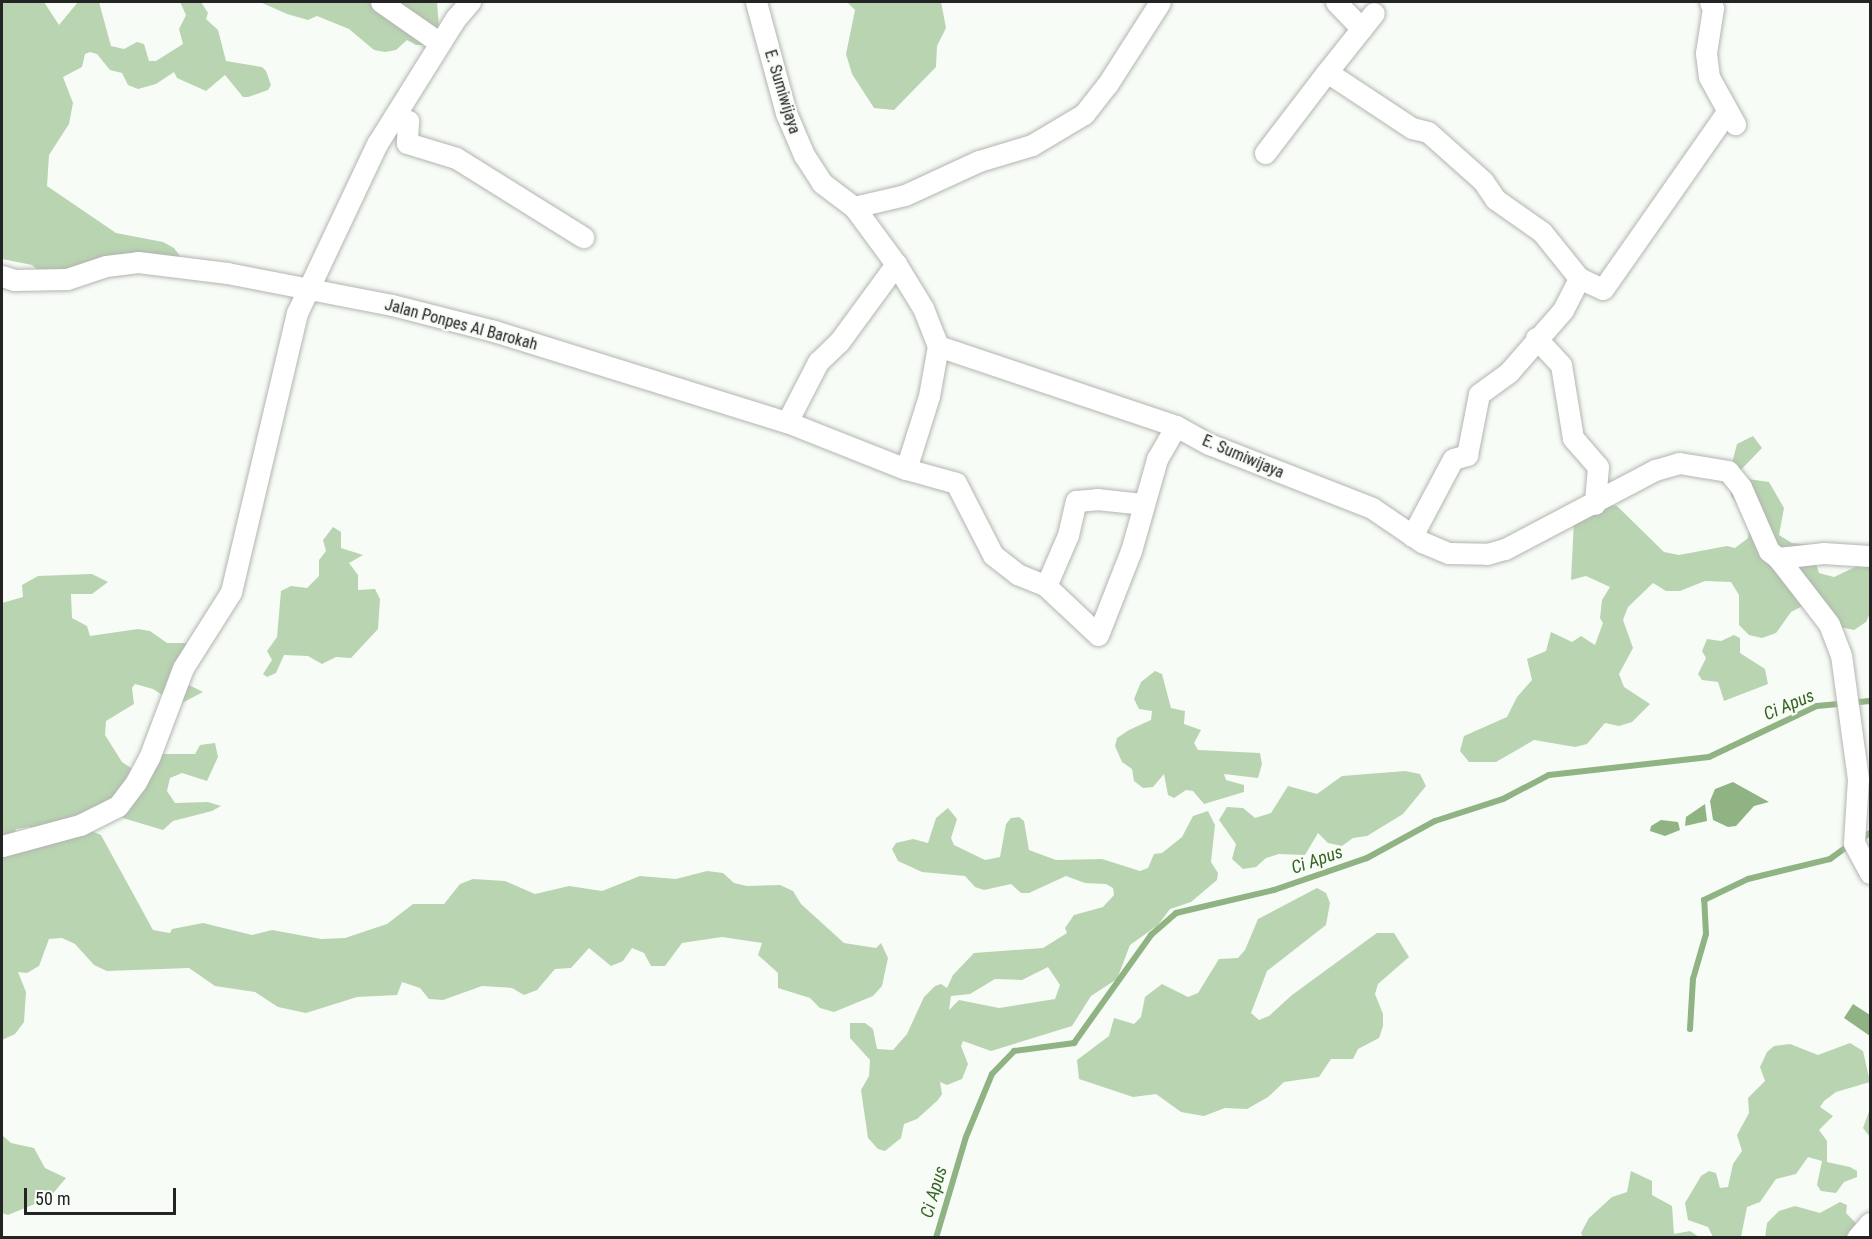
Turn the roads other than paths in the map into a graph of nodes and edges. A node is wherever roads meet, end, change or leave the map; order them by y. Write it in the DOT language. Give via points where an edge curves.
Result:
graph roads {
  1 [pos="381,2"];
  2 [pos="470,2"];
  3 [pos="756,2"];
  4 [pos="1160,2"];
  5 [pos="1335,2"];
  6 [pos="1710,2"];
  7 [pos="440,43"];
  8 [pos="1327,72"];
  9 [pos="394,117"];
  10 [pos="1265,153"];
  11 [pos="854,207"];
  12 [pos="583,237"];
  13 [pos="896,264"];
  14 [pos="2,276"];
  15 [pos="1579,278"];
  16 [pos="310,292"];
  17 [pos="1536,338"];
  18 [pos="938,346"];
  19 [pos="787,423"];
  20 [pos="1176,426"];
  21 [pos="906,469"];
  22 [pos="1142,504"];
  23 [pos="1595,504"];
  24 [pos="1412,536"];
  25 [pos="1870,556"];
  26 [pos="1778,558"];
  27 [pos="1046,586"];
  28 [pos="2,846"];
  29 [pos="1870,873"];
  30 [pos="1870,1223"];
  31 [pos="1857,1238"];
  1 -- 7 [label="street"];
  2 -- 7 [label="street"];
  3 -- 11 [label="street, E. Sumiwijaya" via="786,113 804,155 822,183"];
  4 -- 11 [label="street" via="1084,114 1032,145 980,161 905,195"];
  5 -- 8 [label="street" via="1368,21"];
  6 -- 15 [label="street" via="1713,8 1706,53 1709,77 1731,119 1603,289"];
  7 -- 9 [label="street"];
  8 -- 10 [label="street"];
  8 -- 15 [label="street" via="1412,128 1428,132 1483,181 1495,199 1542,232"];
  9 -- 12 [label="street" via="408,121 407,143 456,158"];
  9 -- 16 [label="street" via="337,226"];
  11 -- 13 [label="street, E. Sumiwijaya"];
  13 -- 18 [label="street, E. Sumiwijaya" via="923,308"];
  13 -- 19 [label="street" via="839,342 818,362"];
  14 -- 16 [label="street, Jalan Ponpes Al Barokah" via="14,280 67,279 106,266 138,262 227,273"];
  15 -- 17 [label="street" via="1563,310"];
  16 -- 19 [label="street, Jalan Ponpes Al Barokah" via="392,305 494,331"];
  16 -- 28 [label="street" via="297,313 288,342 242,559 231,592 183,668 136,782 118,806 80,825"];
  17 -- 23 [label="street" via="1561,365 1573,438 1598,467"];
  17 -- 24 [label="street" via="1509,372 1479,394 1467,455 1450,462"];
  18 -- 20 [label="street, E. Sumiwijaya"];
  18 -- 21 [label="street" via="929,396"];
  19 -- 21 [label="street, Jalan Ponpes Al Barokah"];
  20 -- 22 [label="street" via="1157,459"];
  20 -- 24 [label="street, E. Sumiwijaya" via="1209,444 1372,508"];
  21 -- 27 [label="street, Jalan Ponpes Al Barokah" via="956,483 993,555 1017,574"];
  22 -- 27 [label="street" via="1076,501 1068,535"];
  22 -- 27 [label="street" via="1131,551 1098,635"];
  23 -- 24 [label="street, E. Sumiwijaya" via="1505,549 1487,554 1448,553"];
  23 -- 26 [label="street, E. Sumiwijaya" via="1655,470 1679,463 1720,468 1741,487 1769,550"];
  25 -- 26 [label="street" via="1822,553"];
  26 -- 29 [label="street, E. Sumiwijaya" via="1829,624 1841,655 1858,779 1854,843"];
  30 -- 31 [label="street"];
}
